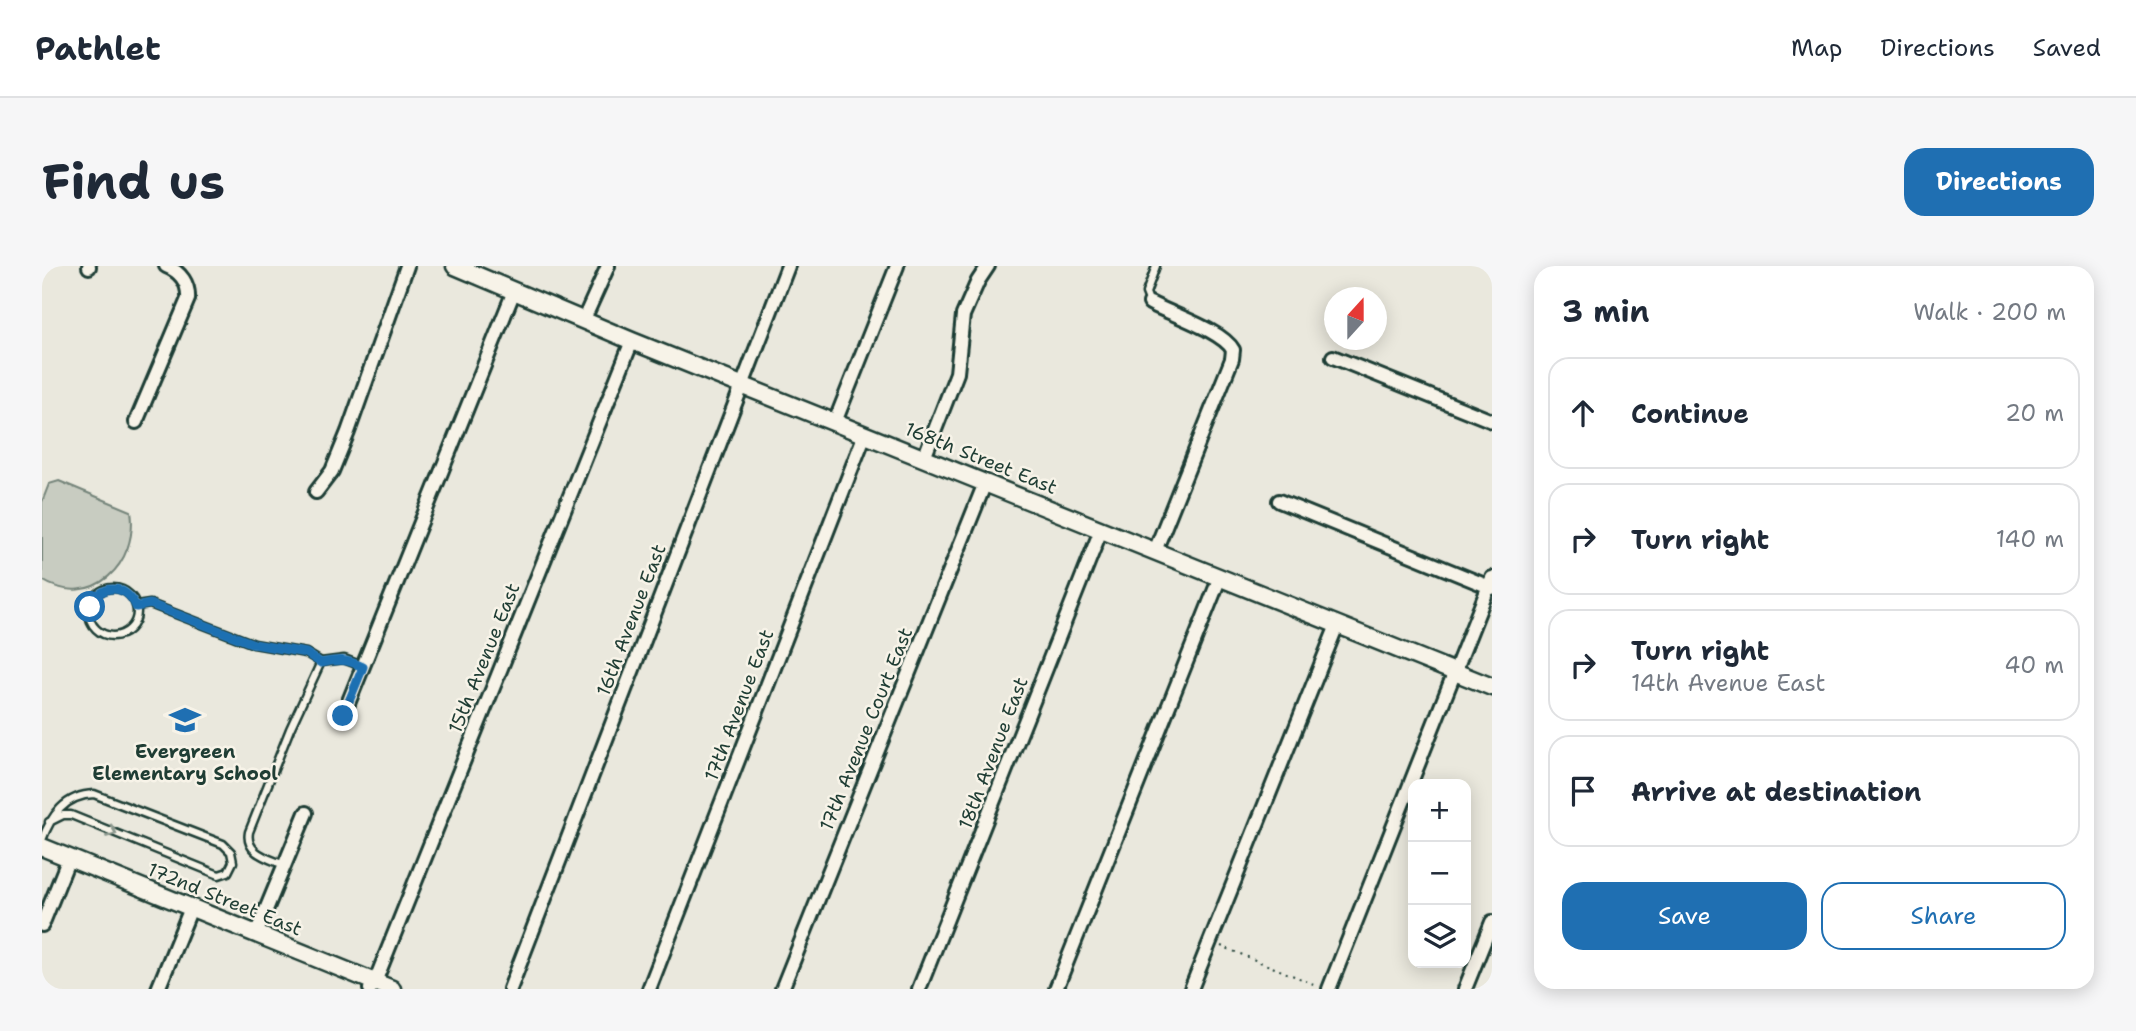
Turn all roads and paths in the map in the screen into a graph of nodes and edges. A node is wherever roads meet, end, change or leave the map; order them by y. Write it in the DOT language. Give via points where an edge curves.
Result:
graph roads {
  1 [pos="166,266"];
  2 [pos="407,266"];
  3 [pos="455,266"];
  4 [pos="608,266"];
  5 [pos="788,266"];
  6 [pos="897,266"];
  7 [pos="988,266"];
  8 [pos="1156,266"];
  9 [pos="514,291"];
  10 [pos="1150,303"];
  11 [pos="584,319"];
  12 [pos="632,341"];
  13 [pos="1333,357"];
  14 [pos="742,385"];
  15 [pos="1492,421"];
  16 [pos="135,422"];
  17 [pos="835,422"];
  18 [pos="865,434"];
  19 [pos="924,458"];
  20 [pos="985,483"];
  21 [pos="316,492"];
  22 [pos="1279,500"];
  23 [pos="1101,530"];
  24 [pos="1156,551"];
  25 [pos="1220,577"];
  26 [pos="1491,584"];
  27 [pos="136,607"];
  28 [pos="1337,625"];
  29 [pos="321,663"];
  30 [pos="363,667"];
  31 [pos="1454,671"];
  32 [pos="1492,687"];
  33 [pos="343,716"];
  34 [pos="306,813"];
  35 [pos="49,822"];
  36 [pos="42,840"];
  37 [pos="42,847"];
  38 [pos="69,858"];
  39 [pos="284,866"];
  40 [pos="191,908"];
  41 [pos="1492,922"];
  42 [pos="42,925"];
  43 [pos="256,934"];
  44 [pos="1210,941"];
  45 [pos="1315,984"];
  46 [pos="372,986"];
  47 [pos="158,989"];
  48 [pos="392,989"];
  49 [pos="510,989"];
  50 [pos="649,989"];
  51 [pos="782,989"];
  52 [pos="919,989"];
  53 [pos="1056,989"];
  54 [pos="1191,989"];
  55 [pos="1329,989"];
  56 [pos="1465,989"];
  1 -- 16 [label="street" via="184,280 188,299"];
  2 -- 21 [label="street" via="348,432"];
  3 -- 9 [label="street, 168th Street East"];
  4 -- 11 [label="street"];
  5 -- 14 [label="street, 16th Avenue East"];
  6 -- 17 [label="street"];
  7 -- 19 [label="street" via="963,315 957,373"];
  8 -- 10 [label="lane" via="1146,293"];
  9 -- 11 [label="street, 168th Street East"];
  9 -- 30 [label="street"];
  10 -- 24 [label="street" via="1215,334 1233,350"];
  11 -- 12 [label="street, 168th Street East"];
  12 -- 14 [label="street, 168th Street East"];
  12 -- 46 [label="street, 15th Avenue East"];
  13 -- 15 [label="street"];
  14 -- 17 [label="street, 168th Street East"];
  14 -- 49 [label="street, 16th Avenue East"];
  17 -- 18 [label="street, 168th Street East"];
  18 -- 19 [label="street, 168th Street East"];
  18 -- 50 [label="street, 17th Avenue East"];
  19 -- 20 [label="street, 168th Street East"];
  20 -- 23 [label="street, 168th Street East"];
  20 -- 51 [label="street, 17th Avenue Court East"];
  22 -- 26 [label="street"];
  23 -- 24 [label="street, 168th Street East"];
  23 -- 52 [label="street, 18th Avenue East"];
  24 -- 25 [label="street, 168th Street East"];
  25 -- 28 [label="street, 168th Street East"];
  25 -- 53 [label="street"];
  26 -- 31 [label="street"];
  27 -- 27 [label="lane" via="121,589 105,589 93,599 89,615 96,629 117,636 135,622"];
  27 -- 29 [label="lane" via="150,604 254,644 306,653"];
  28 -- 31 [label="street, 168th Street East"];
  28 -- 44 [label="street"];
  29 -- 30 [label="lane" via="344,659"];
  29 -- 39 [label="lane" via="248,837 255,852"];
  30 -- 33 [label="street"];
  31 -- 32 [label="street, 168th Street East"];
  31 -- 55 [label="street"];
  34 -- 39 [label="street"];
  35 -- 35 [label="lane, one-way" via="71,815 219,875 228,872 233,862 223,844 102,796 87,794 66,803"];
  35 -- 36 [label="lane"];
  37 -- 38 [label="street, 172nd Street East"];
  38 -- 40 [label="street, 172nd Street East"];
  38 -- 42 [label="street"];
  39 -- 43 [label="street"];
  40 -- 43 [label="street, 172nd Street East"];
  40 -- 47 [label="street"];
  41 -- 56 [label="street"];
  43 -- 46 [label="street, 172nd Street East"];
  44 -- 45 [label="path"];
  44 -- 54 [label="street"];
  46 -- 48 [label="street, 172nd Street East"];
}
